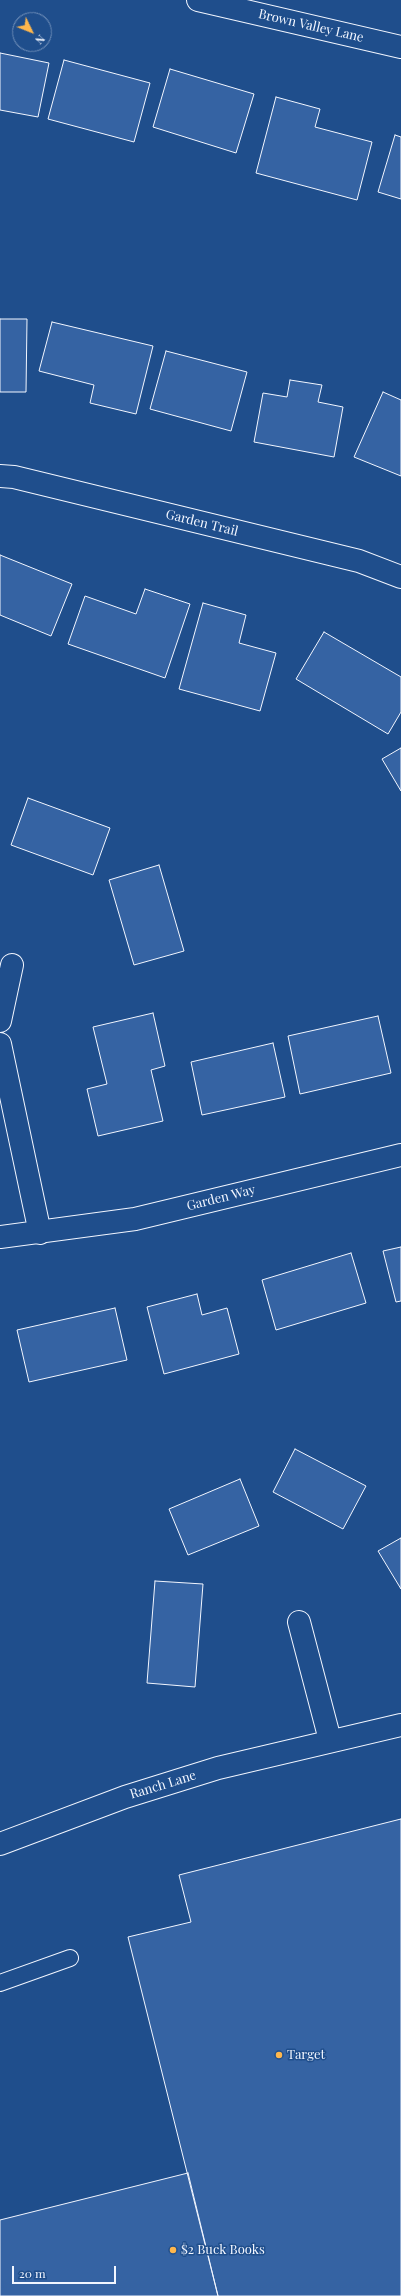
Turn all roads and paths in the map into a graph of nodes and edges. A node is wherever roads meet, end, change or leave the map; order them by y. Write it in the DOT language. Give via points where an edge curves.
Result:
graph roads {
  1 [pos="198,0"];
  2 [pos="401,47"];
  3 [pos="0,476"];
  4 [pos="401,577"];
  5 [pos="12,965"];
  6 [pos="0,1021"];
  7 [pos="0,1044"];
  8 [pos="401,1155"];
  9 [pos="40,1233"];
  10 [pos="0,1237"];
  11 [pos="300,1622"];
  12 [pos="401,1724"];
  13 [pos="330,1740"];
  14 [pos="0,1844"];
  15 [pos="70,1958"];
  16 [pos="0,1984"];
  1 -- 2 [label="street, Brown Valley Lane"];
  3 -- 4 [label="street, Garden Trail" via="14,477 359,561"];
  5 -- 6 [label="street"];
  7 -- 9 [label="street"];
  8 -- 9 [label="street, Garden Way" via="135,1219"];
  9 -- 10 [label="street, Garden Way"];
  11 -- 13 [label="street"];
  12 -- 13 [label="street, Ranch Lane"];
  13 -- 14 [label="street, Ranch Lane" via="218,1768 125,1797"];
  15 -- 16 [label="lane"];
}
